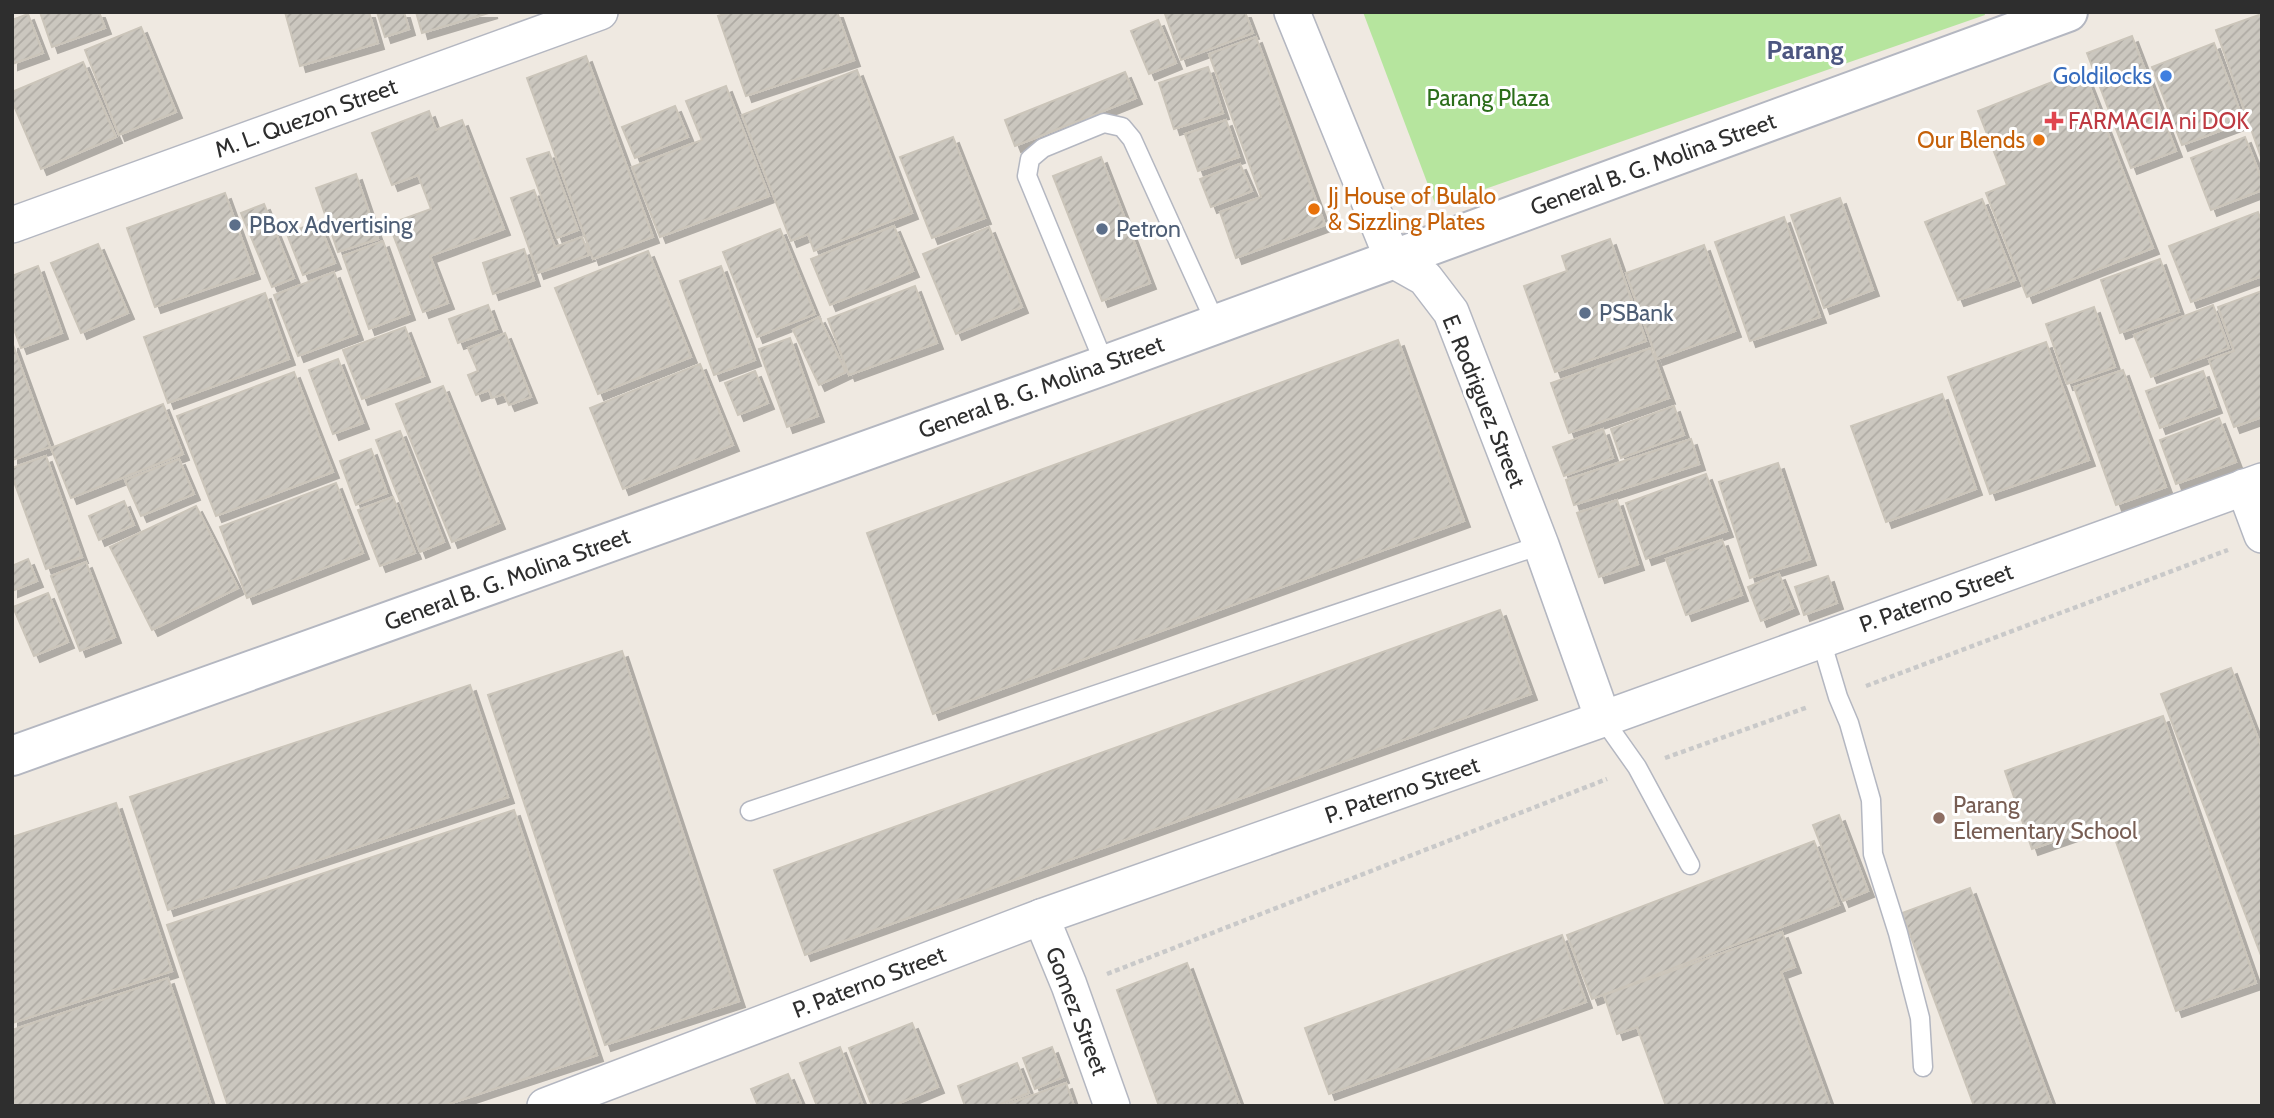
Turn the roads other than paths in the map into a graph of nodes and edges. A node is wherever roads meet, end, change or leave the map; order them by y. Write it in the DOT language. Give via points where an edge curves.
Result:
graph roads {
  1 [pos="600,12"];
  2 [pos="1292,12"];
  3 [pos="2068,12"];
  4 [pos="12,225"];
  5 [pos="1394,260"];
  6 [pos="1216,324"];
  7 [pos="1105,365"];
  8 [pos="2253,484"];
  9 [pos="2262,536"];
  10 [pos="1541,545"];
  11 [pos="1821,640"];
  12 [pos="1603,719"];
  13 [pos="12,756"];
  14 [pos="750,811"];
  15 [pos="1690,865"];
  16 [pos="1041,917"];
  17 [pos="1923,1067"];
  18 [pos="545,1106"];
  19 [pos="1112,1106"];
  1 -- 4 [label="street, M. L. Quezon Street"];
  2 -- 5 [label="street"];
  3 -- 5 [label="street, General B. G. Molina Street"];
  5 -- 6 [label="street, General B. G. Molina Street"];
  5 -- 10 [label="street, E. Rodriguez Street" via="1425,278 1451,312"];
  6 -- 7 [label="street, General B. G. Molina Street"];
  6 -- 7 [label="lane" via="1132,139 1122,127 1104,123 1043,148 1030,159 1027,176"];
  7 -- 13 [label="street, General B. G. Molina Street"];
  8 -- 9 [label="street"];
  8 -- 11 [label="street, P. Paterno Street"];
  10 -- 12 [label="street, E. Rodriguez Street"];
  10 -- 14 [label="lane"];
  11 -- 12 [label="street, P. Paterno Street"];
  11 -- 17 [label="lane" via="1871,800 1873,854 1920,1018"];
  12 -- 15 [label="lane, E. Rodriguez Street" via="1637,767"];
  12 -- 16 [label="street, P. Paterno Street"];
  16 -- 18 [label="street, P. Paterno Street"];
  16 -- 19 [label="street, Gomez Street"];
}
